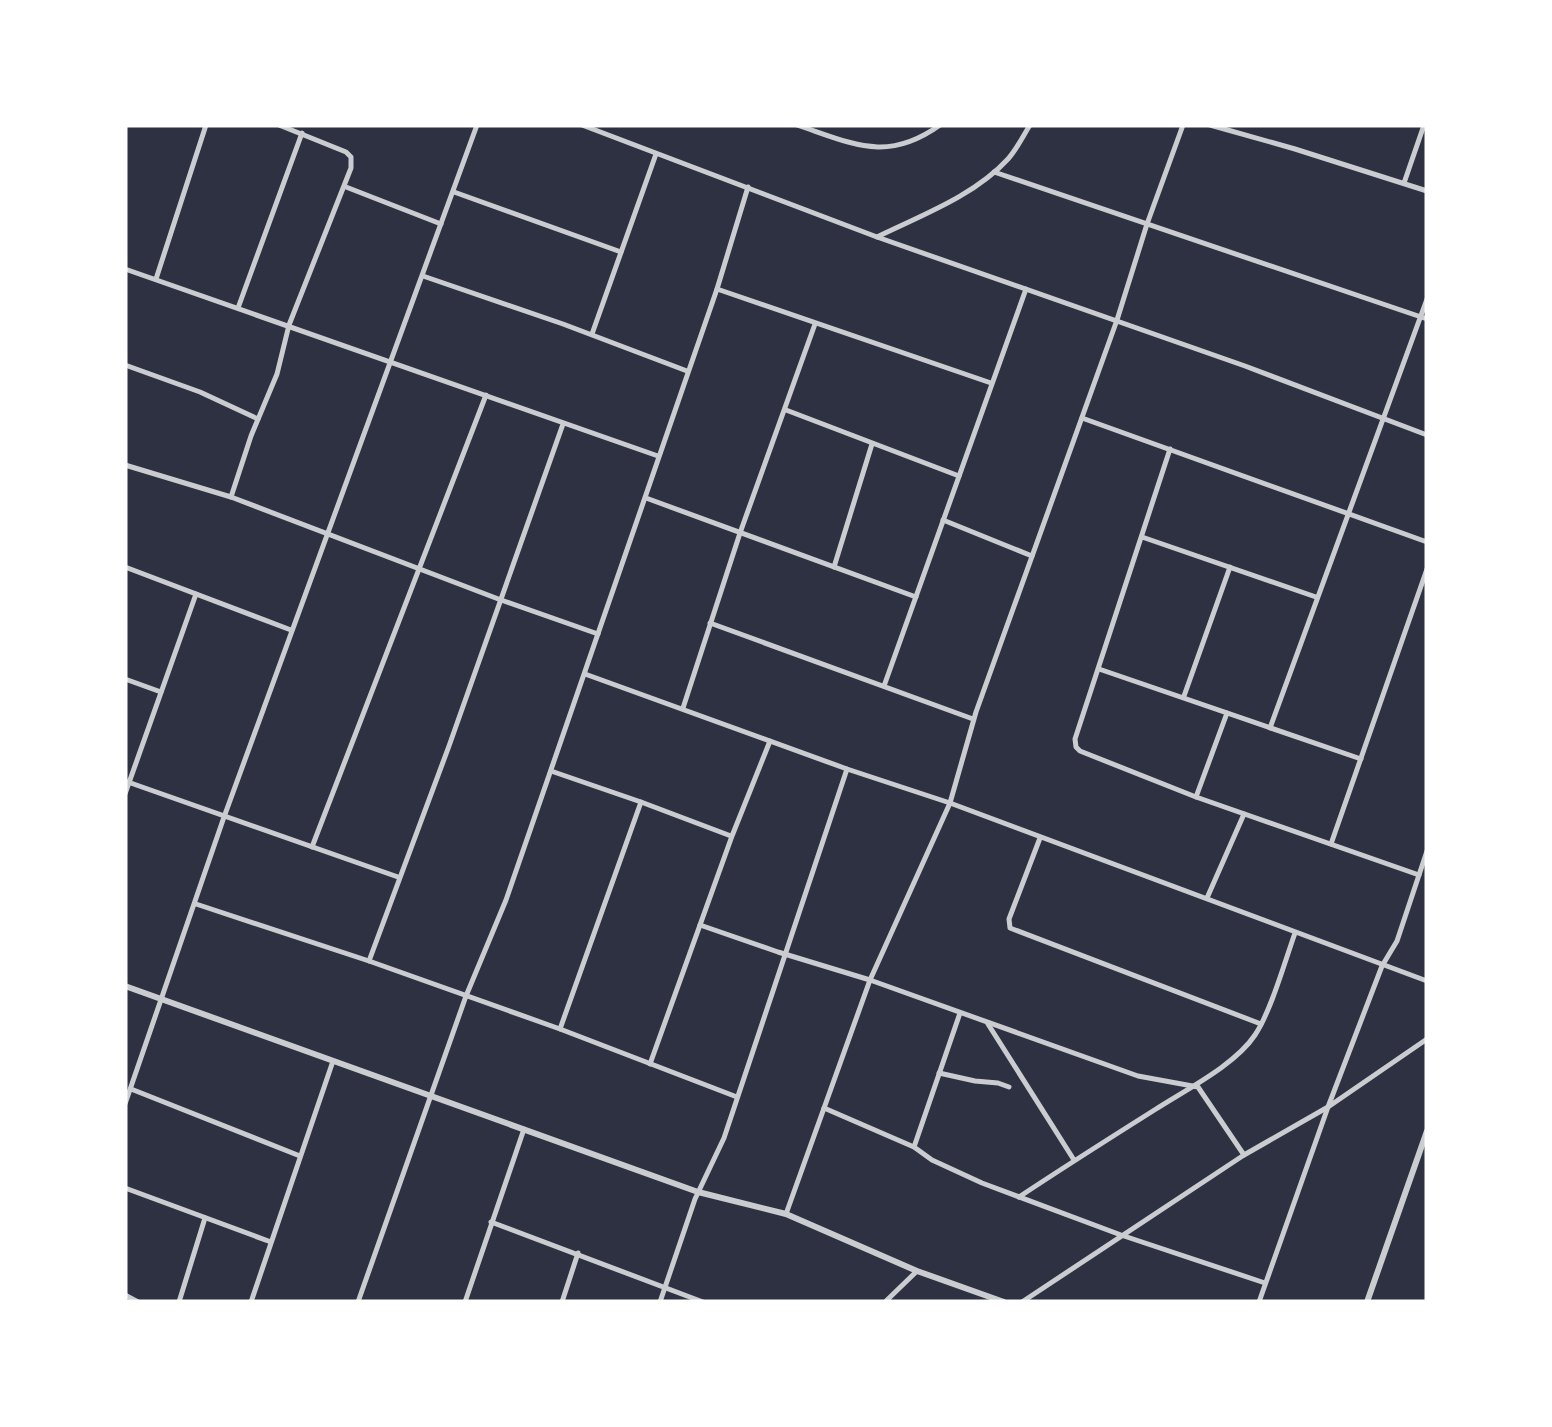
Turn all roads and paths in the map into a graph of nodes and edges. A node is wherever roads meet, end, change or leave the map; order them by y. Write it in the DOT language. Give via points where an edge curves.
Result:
graph roads {
  1 [pos="206,125"];
  2 [pos="278,125"];
  3 [pos="477,125"];
  4 [pos="582,125"];
  5 [pos="797,125"];
  6 [pos="940,125"];
  7 [pos="1030,125"];
  8 [pos="1183,125"];
  9 [pos="1210,125"];
  10 [pos="1424,125"];
  11 [pos="597,128"];
  12 [pos="1234,128"];
  13 [pos="302,133"];
  14 [pos="656,153"];
  15 [pos="993,171"];
  16 [pos="1404,183"];
  17 [pos="345,186"];
  18 [pos="748,187"];
  19 [pos="1427,191"];
  20 [pos="454,192"];
  21 [pos="441,224"];
  22 [pos="1147,224"];
  23 [pos="878,236"];
  24 [pos="620,252"];
  25 [pos="125,269"];
  26 [pos="422,276"];
  27 [pos="156,280"];
  28 [pos="717,289"];
  29 [pos="1026,289"];
  30 [pos="1427,299"];
  31 [pos="238,308"];
  32 [pos="1424,318"];
  33 [pos="1117,320"];
  34 [pos="816,324"];
  35 [pos="289,325"];
  36 [pos="592,334"];
  37 [pos="389,362"];
  38 [pos="125,365"];
  39 [pos="688,371"];
  40 [pos="992,383"];
  41 [pos="486,396"];
  42 [pos="786,410"];
  43 [pos="1081,417"];
  44 [pos="258,419"];
  45 [pos="1383,420"];
  46 [pos="564,424"];
  47 [pos="1427,435"];
  48 [pos="872,444"];
  49 [pos="1170,449"];
  50 [pos="658,456"];
  51 [pos="125,465"];
  52 [pos="959,476"];
  53 [pos="232,497"];
  54 [pos="646,498"];
  55 [pos="1348,513"];
  56 [pos="943,520"];
  57 [pos="740,533"];
  58 [pos="328,535"];
  59 [pos="1142,537"];
  60 [pos="1427,542"];
  61 [pos="1032,556"];
  62 [pos="125,567"];
  63 [pos="834,567"];
  64 [pos="1230,567"];
  65 [pos="419,568"];
  66 [pos="1427,569"];
  67 [pos="196,594"];
  68 [pos="1316,596"];
  69 [pos="916,597"];
  70 [pos="501,600"];
  71 [pos="710,624"];
  72 [pos="292,630"];
  73 [pos="598,634"];
  74 [pos="1098,668"];
  75 [pos="584,674"];
  76 [pos="125,679"];
  77 [pos="884,686"];
  78 [pos="162,692"];
  79 [pos="1184,697"];
  80 [pos="682,709"];
  81 [pos="1227,713"];
  82 [pos="973,719"];
  83 [pos="1270,728"];
  84 [pos="770,741"];
  85 [pos="1361,759"];
  86 [pos="848,769"];
  87 [pos="550,771"];
  88 [pos="127,782"];
  89 [pos="125,794"];
  90 [pos="1196,797"];
  91 [pos="641,802"];
  92 [pos="950,803"];
  93 [pos="1244,814"];
  94 [pos="224,816"];
  95 [pos="732,836"];
  96 [pos="1040,838"];
  97 [pos="1331,844"];
  98 [pos="312,847"];
  99 [pos="1427,851"];
  100 [pos="1419,875"];
  101 [pos="398,877"];
  102 [pos="1206,899"];
  103 [pos="196,904"];
  104 [pos="700,924"];
  105 [pos="1296,934"];
  106 [pos="787,954"];
  107 [pos="369,961"];
  108 [pos="1382,966"];
  109 [pos="870,980"];
  110 [pos="1427,981"];
  111 [pos="125,986"];
  112 [pos="466,996"];
  113 [pos="161,998"];
  114 [pos="960,1012"];
  115 [pos="986,1022"];
  116 [pos="1261,1024"];
  117 [pos="560,1029"];
  118 [pos="1427,1039"];
  119 [pos="334,1061"];
  120 [pos="650,1064"];
  121 [pos="940,1072"];
  122 [pos="1193,1085"];
  123 [pos="1008,1087"];
  124 [pos="131,1089"];
  125 [pos="431,1097"];
  126 [pos="736,1097"];
  127 [pos="125,1104"];
  128 [pos="1328,1107"];
  129 [pos="824,1108"];
  130 [pos="524,1129"];
  131 [pos="1427,1131"];
  132 [pos="914,1147"];
  133 [pos="301,1156"];
  134 [pos="1244,1156"];
  135 [pos="1074,1160"];
  136 [pos="125,1188"];
  137 [pos="698,1192"];
  138 [pos="1019,1197"];
  139 [pos="786,1214"];
  140 [pos="205,1218"];
  141 [pos="491,1222"];
  142 [pos="1122,1236"];
  143 [pos="271,1242"];
  144 [pos="578,1253"];
  145 [pos="918,1272"];
  146 [pos="1265,1282"];
  147 [pos="665,1288"];
  148 [pos="125,1296"];
  149 [pos="138,1302"];
  150 [pos="179,1302"];
  151 [pos="251,1302"];
  152 [pos="358,1302"];
  153 [pos="465,1302"];
  154 [pos="562,1302"];
  155 [pos="660,1302"];
  156 [pos="703,1302"];
  157 [pos="886,1302"];
  158 [pos="1004,1302"];
  159 [pos="1022,1302"];
  160 [pos="1259,1302"];
  161 [pos="1367,1302"];
  1 -- 27 [label="street"];
  2 -- 13 [label="street"];
  3 -- 20 [label="street"];
  4 -- 11 [label="street"];
  5 -- 6 [label="street" via="878,149 908,144"];
  7 -- 15 [label="street"];
  8 -- 22 [label="street"];
  9 -- 12 [label="street"];
  10 -- 16 [label="street"];
  11 -- 14 [label="street"];
  12 -- 16 [label="street"];
  13 -- 17 [label="street" via="349,154"];
  13 -- 31 [label="street"];
  14 -- 18 [label="street"];
  14 -- 24 [label="street"];
  15 -- 22 [label="street"];
  15 -- 23 [label="street"];
  16 -- 19 [label="street"];
  17 -- 21 [label="street"];
  17 -- 35 [label="street"];
  18 -- 23 [label="street"];
  18 -- 28 [label="street"];
  20 -- 21 [label="street"];
  20 -- 24 [label="street"];
  21 -- 26 [label="street"];
  22 -- 32 [label="street"];
  22 -- 33 [label="street"];
  23 -- 29 [label="street"];
  24 -- 36 [label="street"];
  25 -- 27 [label="street"];
  26 -- 36 [label="street"];
  26 -- 37 [label="street"];
  27 -- 31 [label="street"];
  28 -- 34 [label="street"];
  28 -- 39 [label="street"];
  29 -- 33 [label="street"];
  29 -- 40 [label="street"];
  30 -- 32 [label="street"];
  31 -- 35 [label="street"];
  32 -- 45 [label="street"];
  33 -- 43 [label="street"];
  33 -- 45 [label="street"];
  34 -- 40 [label="street"];
  34 -- 42 [label="street"];
  35 -- 37 [label="street"];
  35 -- 44 [label="street"];
  36 -- 39 [label="street"];
  37 -- 41 [label="street"];
  37 -- 58 [label="street"];
  38 -- 44 [label="street"];
  39 -- 50 [label="street"];
  40 -- 52 [label="street"];
  41 -- 46 [label="street"];
  41 -- 65 [label="street"];
  42 -- 48 [label="street"];
  42 -- 57 [label="street"];
  43 -- 49 [label="street"];
  43 -- 61 [label="street"];
  44 -- 53 [label="street"];
  45 -- 47 [label="street"];
  45 -- 55 [label="street"];
  46 -- 50 [label="street"];
  46 -- 70 [label="street"];
  48 -- 52 [label="street"];
  48 -- 63 [label="street"];
  49 -- 55 [label="street"];
  49 -- 59 [label="street"];
  50 -- 54 [label="street"];
  51 -- 53 [label="street"];
  52 -- 56 [label="street"];
  53 -- 58 [label="street"];
  54 -- 57 [label="street"];
  54 -- 73 [label="street"];
  55 -- 60 [label="street"];
  55 -- 68 [label="street"];
  56 -- 61 [label="street"];
  56 -- 69 [label="street"];
  57 -- 63 [label="street"];
  57 -- 71 [label="street"];
  58 -- 65 [label="street"];
  58 -- 72 [label="street"];
  59 -- 64 [label="street"];
  59 -- 74 [label="street"];
  61 -- 82 [label="street"];
  62 -- 67 [label="street"];
  63 -- 69 [label="street"];
  64 -- 68 [label="street"];
  64 -- 79 [label="street"];
  65 -- 70 [label="street"];
  65 -- 98 [label="street"];
  66 -- 85 [label="street"];
  67 -- 72 [label="street"];
  67 -- 78 [label="street"];
  68 -- 83 [label="street"];
  69 -- 77 [label="street"];
  70 -- 73 [label="street"];
  70 -- 101 [label="street"];
  71 -- 77 [label="street"];
  71 -- 80 [label="street"];
  72 -- 94 [label="street"];
  73 -- 75 [label="street"];
  74 -- 79 [label="street"];
  74 -- 90 [label="street" via="1076,748"];
  75 -- 80 [label="street"];
  75 -- 87 [label="street"];
  76 -- 78 [label="street"];
  77 -- 82 [label="street"];
  78 -- 88 [label="street"];
  79 -- 81 [label="street"];
  80 -- 84 [label="street"];
  81 -- 83 [label="street"];
  81 -- 90 [label="street"];
  82 -- 92 [label="street"];
  83 -- 85 [label="street"];
  84 -- 86 [label="street"];
  84 -- 95 [label="street"];
  85 -- 97 [label="street"];
  86 -- 92 [label="street"];
  86 -- 106 [label="street"];
  87 -- 91 [label="street"];
  87 -- 112 [label="street"];
  88 -- 89 [label="street"];
  88 -- 94 [label="street"];
  90 -- 93 [label="street"];
  91 -- 95 [label="street"];
  91 -- 117 [label="street"];
  92 -- 96 [label="street"];
  92 -- 109 [label="street"];
  93 -- 97 [label="street"];
  93 -- 102 [label="street"];
  94 -- 98 [label="street"];
  94 -- 103 [label="street"];
  95 -- 104 [label="street"];
  96 -- 102 [label="street"];
  96 -- 116 [label="street" via="1010,928"];
  97 -- 100 [label="street"];
  98 -- 101 [label="street"];
  99 -- 100 [label="street"];
  100 -- 108 [label="street"];
  101 -- 107 [label="street"];
  102 -- 105 [label="street"];
  103 -- 107 [label="street"];
  103 -- 113 [label="street"];
  104 -- 106 [label="street"];
  104 -- 120 [label="street"];
  105 -- 108 [label="street"];
  105 -- 116 [label="street"];
  106 -- 109 [label="street"];
  106 -- 126 [label="street"];
  107 -- 112 [label="street"];
  108 -- 110 [label="street"];
  108 -- 128 [label="street"];
  109 -- 114 [label="street"];
  109 -- 129 [label="street"];
  111 -- 113 [label="street"];
  112 -- 117 [label="street"];
  112 -- 125 [label="street"];
  113 -- 119 [label="street"];
  113 -- 124 [label="street"];
  114 -- 115 [label="street"];
  114 -- 121 [label="street"];
  115 -- 122 [label="street" via="1138,1076"];
  115 -- 135 [label="street"];
  116 -- 122 [label="street" via="1246,1046"];
  117 -- 120 [label="street"];
  118 -- 128 [label="street"];
  119 -- 125 [label="street"];
  119 -- 133 [label="street"];
  120 -- 126 [label="street"];
  121 -- 123 [label="street"];
  121 -- 132 [label="street"];
  122 -- 134 [label="street"];
  122 -- 135 [label="street"];
  124 -- 127 [label="street"];
  124 -- 133 [label="street"];
  125 -- 130 [label="street"];
  125 -- 152 [label="street"];
  126 -- 137 [label="street"];
  128 -- 134 [label="street"];
  128 -- 146 [label="street"];
  129 -- 132 [label="street"];
  129 -- 139 [label="street"];
  130 -- 137 [label="street"];
  130 -- 141 [label="street"];
  131 -- 161 [label="street"];
  132 -- 138 [label="street"];
  133 -- 143 [label="street"];
  134 -- 142 [label="street"];
  135 -- 138 [label="street"];
  136 -- 140 [label="street"];
  137 -- 139 [label="street"];
  137 -- 147 [label="street"];
  138 -- 142 [label="street"];
  139 -- 145 [label="street"];
  140 -- 143 [label="street"];
  140 -- 150 [label="street"];
  141 -- 144 [label="street"];
  141 -- 153 [label="street"];
  142 -- 146 [label="street"];
  142 -- 159 [label="street"];
  143 -- 151 [label="street"];
  144 -- 147 [label="street"];
  144 -- 154 [label="street"];
  145 -- 157 [label="street"];
  145 -- 158 [label="street"];
  146 -- 160 [label="street"];
  147 -- 155 [label="street"];
  147 -- 156 [label="street"];
  148 -- 149 [label="street"];
}
